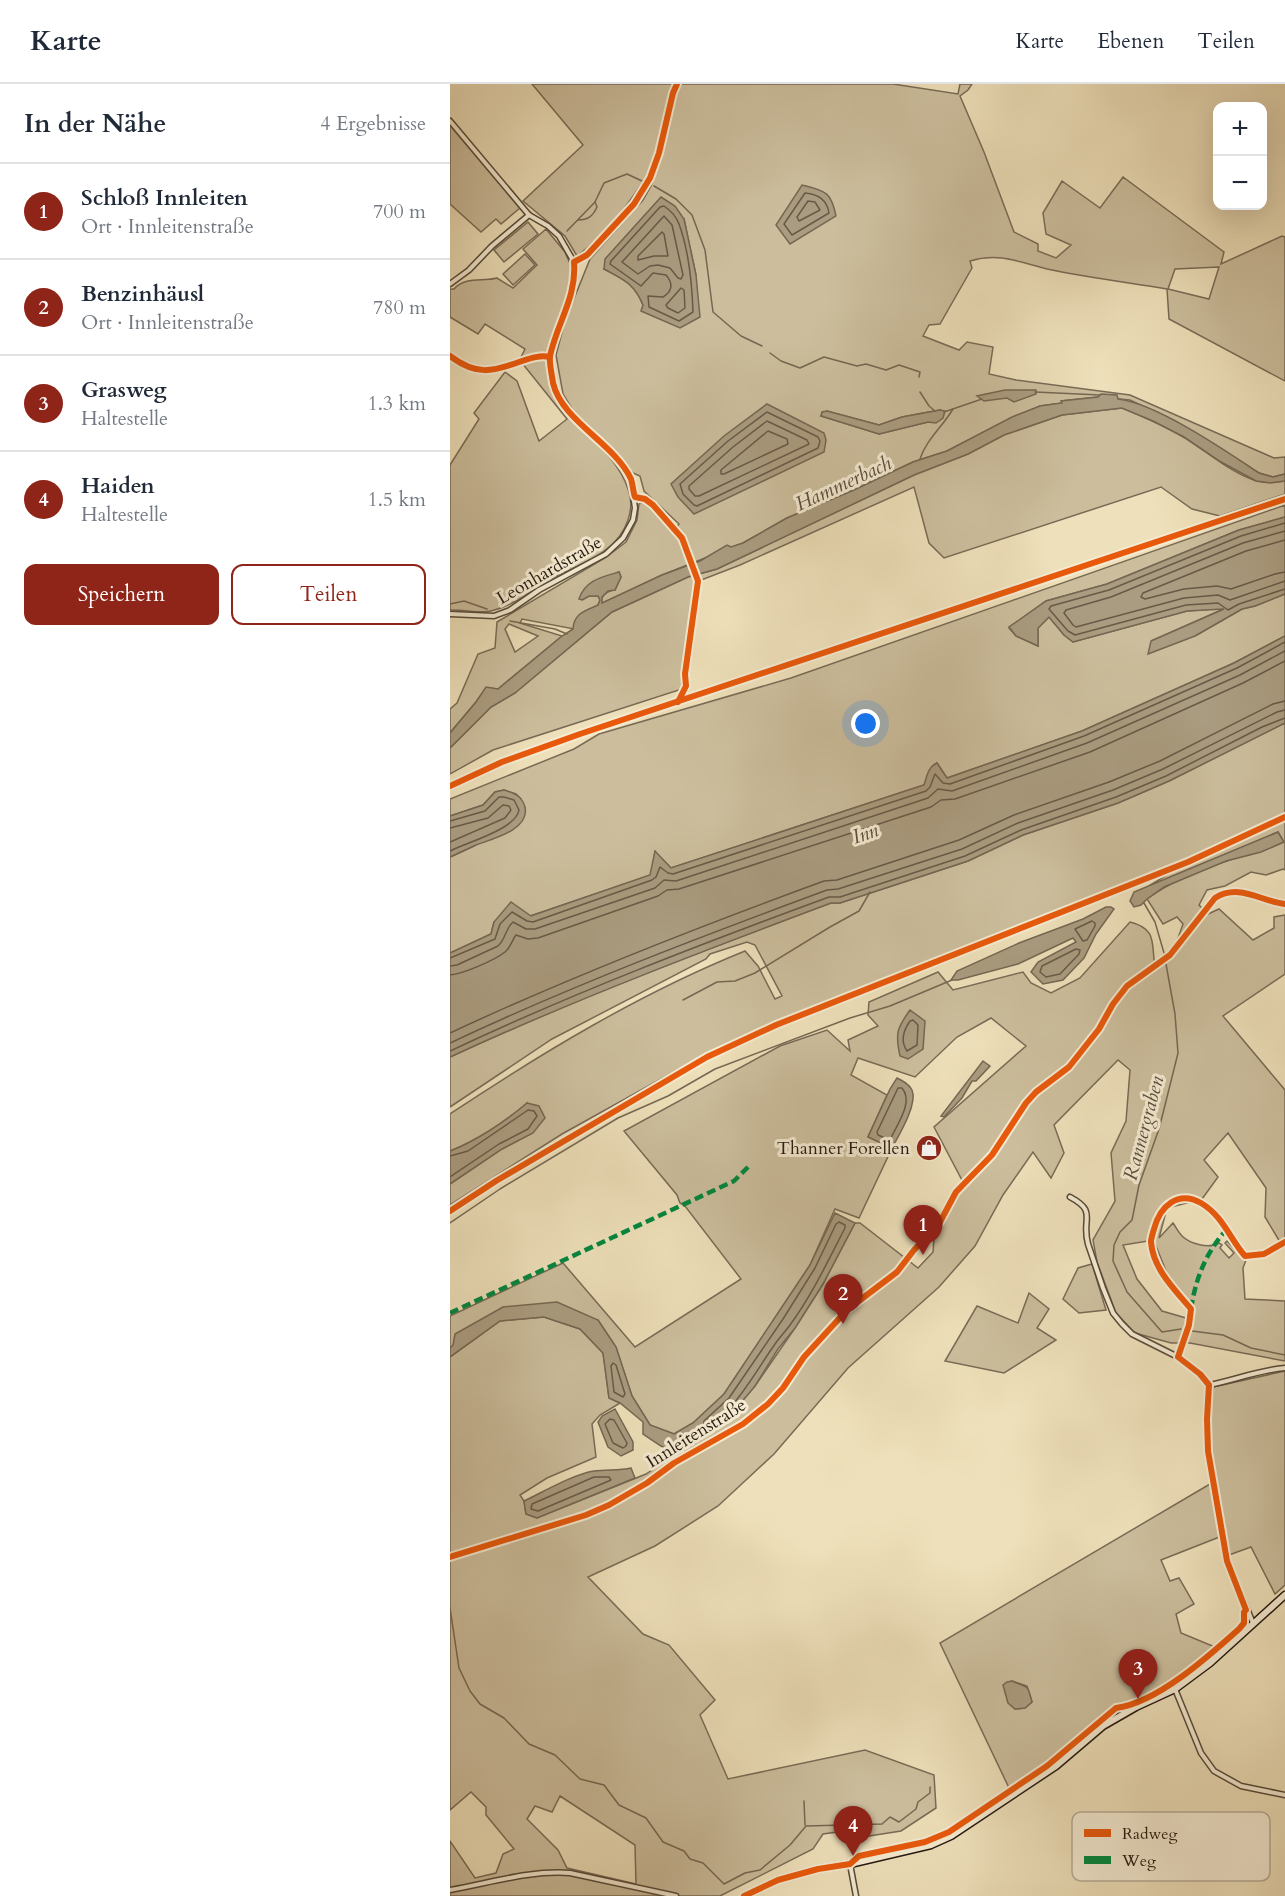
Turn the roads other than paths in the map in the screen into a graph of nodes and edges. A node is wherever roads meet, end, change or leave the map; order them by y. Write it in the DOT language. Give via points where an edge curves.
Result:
graph roads {
  1 [pos="677,84"];
  2 [pos="450,121"];
  3 [pos="529,215"];
  4 [pos="574,262"];
  5 [pos="450,284"];
  6 [pos="450,356"];
  7 [pos="550,357"];
  8 [pos="450,614"];
  9 [pos="1285,904"];
  10 [pos="1070,1197"];
  11 [pos="1245,1256"];
  12 [pos="1178,1357"];
  13 [pos="1285,1368"];
  14 [pos="1209,1385"];
  15 [pos="450,1557"];
  16 [pos="1285,1595"];
  17 [pos="1253,1623"];
  18 [pos="1175,1689"];
  19 [pos="1285,1795"];
  20 [pos="850,1864"];
  21 [pos="450,1890"];
  22 [pos="676,1896"];
  23 [pos="744,1896"];
  24 [pos="856,1896"];
  1 -- 4 [label="street" via="650,178 634,204 587,255"];
  2 -- 3 [label="street"];
  3 -- 4 [label="street" via="559,236"];
  3 -- 5 [label="street"];
  4 -- 7 [label="street, Leonhardstraße" via="573,290"];
  6 -- 7 [label="street" via="477,371 531,357"];
  7 -- 8 [label="street, Leonhardstraße" via="559,396 632,481 633,520 623,538 606,554 507,612 481,617"];
  9 -- 15 [label="street, Innleitenstraße" via="1237,891 1223,893 1205,909 1170,955 1127,986 1069,1067 1026,1103 983,1165 956,1192 940,1222 897,1272 847,1310 804,1357 783,1388 743,1424 609,1505"];
  10 -- 12 [label="street" via="1088,1212 1085,1233 1113,1313 1132,1334"];
  11 -- 12 [label="street" via="1228,1228 1201,1203 1178,1198 1168,1203 1157,1219 1151,1241 1158,1265 1191,1309"];
  12 -- 14 [label="street"];
  13 -- 14 [label="street"];
  14 -- 17 [label="street" via="1208,1451 1227,1562"];
  16 -- 17 [label="main road"];
  17 -- 18 [label="main road"];
  18 -- 19 [label="street" via="1201,1753 1214,1772 1241,1786"];
  18 -- 20 [label="main road" via="1103,1726 1056,1766 951,1836 931,1845"];
  20 -- 23 [label="main road" via="778,1880"];
  20 -- 24 [label="street"];
  21 -- 22 [label="street" via="558,1872"];
}
